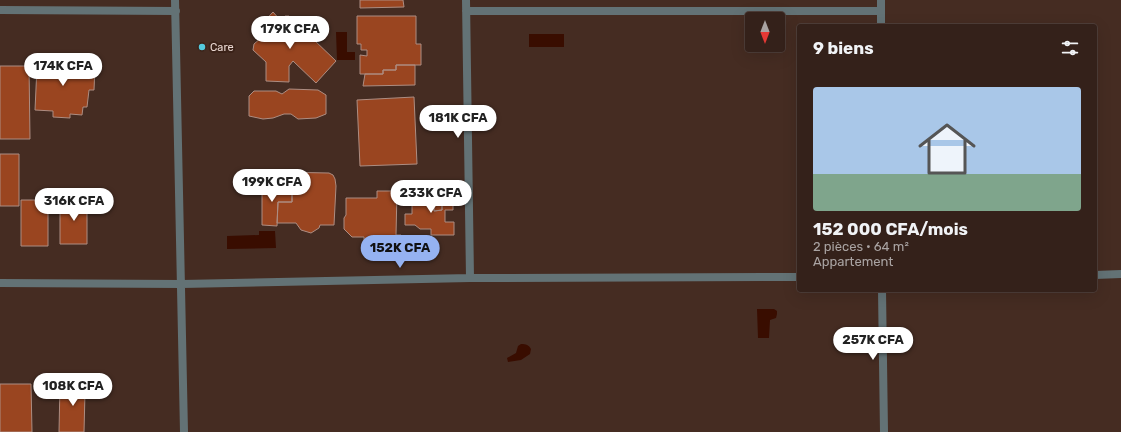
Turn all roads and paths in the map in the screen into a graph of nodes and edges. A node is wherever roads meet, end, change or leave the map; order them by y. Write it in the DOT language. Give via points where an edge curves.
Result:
graph roads {
  1 [pos="175,0"];
  2 [pos="466,0"];
  3 [pos="881,0"];
  4 [pos="0,10"];
  5 [pos="176,11"];
  6 [pos="466,12"];
  7 [pos="881,12"];
  8 [pos="881,24"];
  9 [pos="1121,274"];
  10 [pos="1097,275"];
  11 [pos="797,277"];
  12 [pos="470,278"];
  13 [pos="0,283"];
  14 [pos="182,284"];
  15 [pos="882,292"];
  16 [pos="184,432"];
  17 [pos="884,432"];
  1 -- 5 [label="street"];
  2 -- 6 [label="street"];
  3 -- 7 [label="street"];
  4 -- 5 [label="street"];
  5 -- 14 [label="street"];
  6 -- 7 [label="street"];
  6 -- 12 [label="street"];
  7 -- 8 [label="street"];
  9 -- 10 [label="street"];
  11 -- 12 [label="street"];
  12 -- 14 [label="street"];
  13 -- 14 [label="street"];
  14 -- 16 [label="street"];
  15 -- 17 [label="street"];
}
